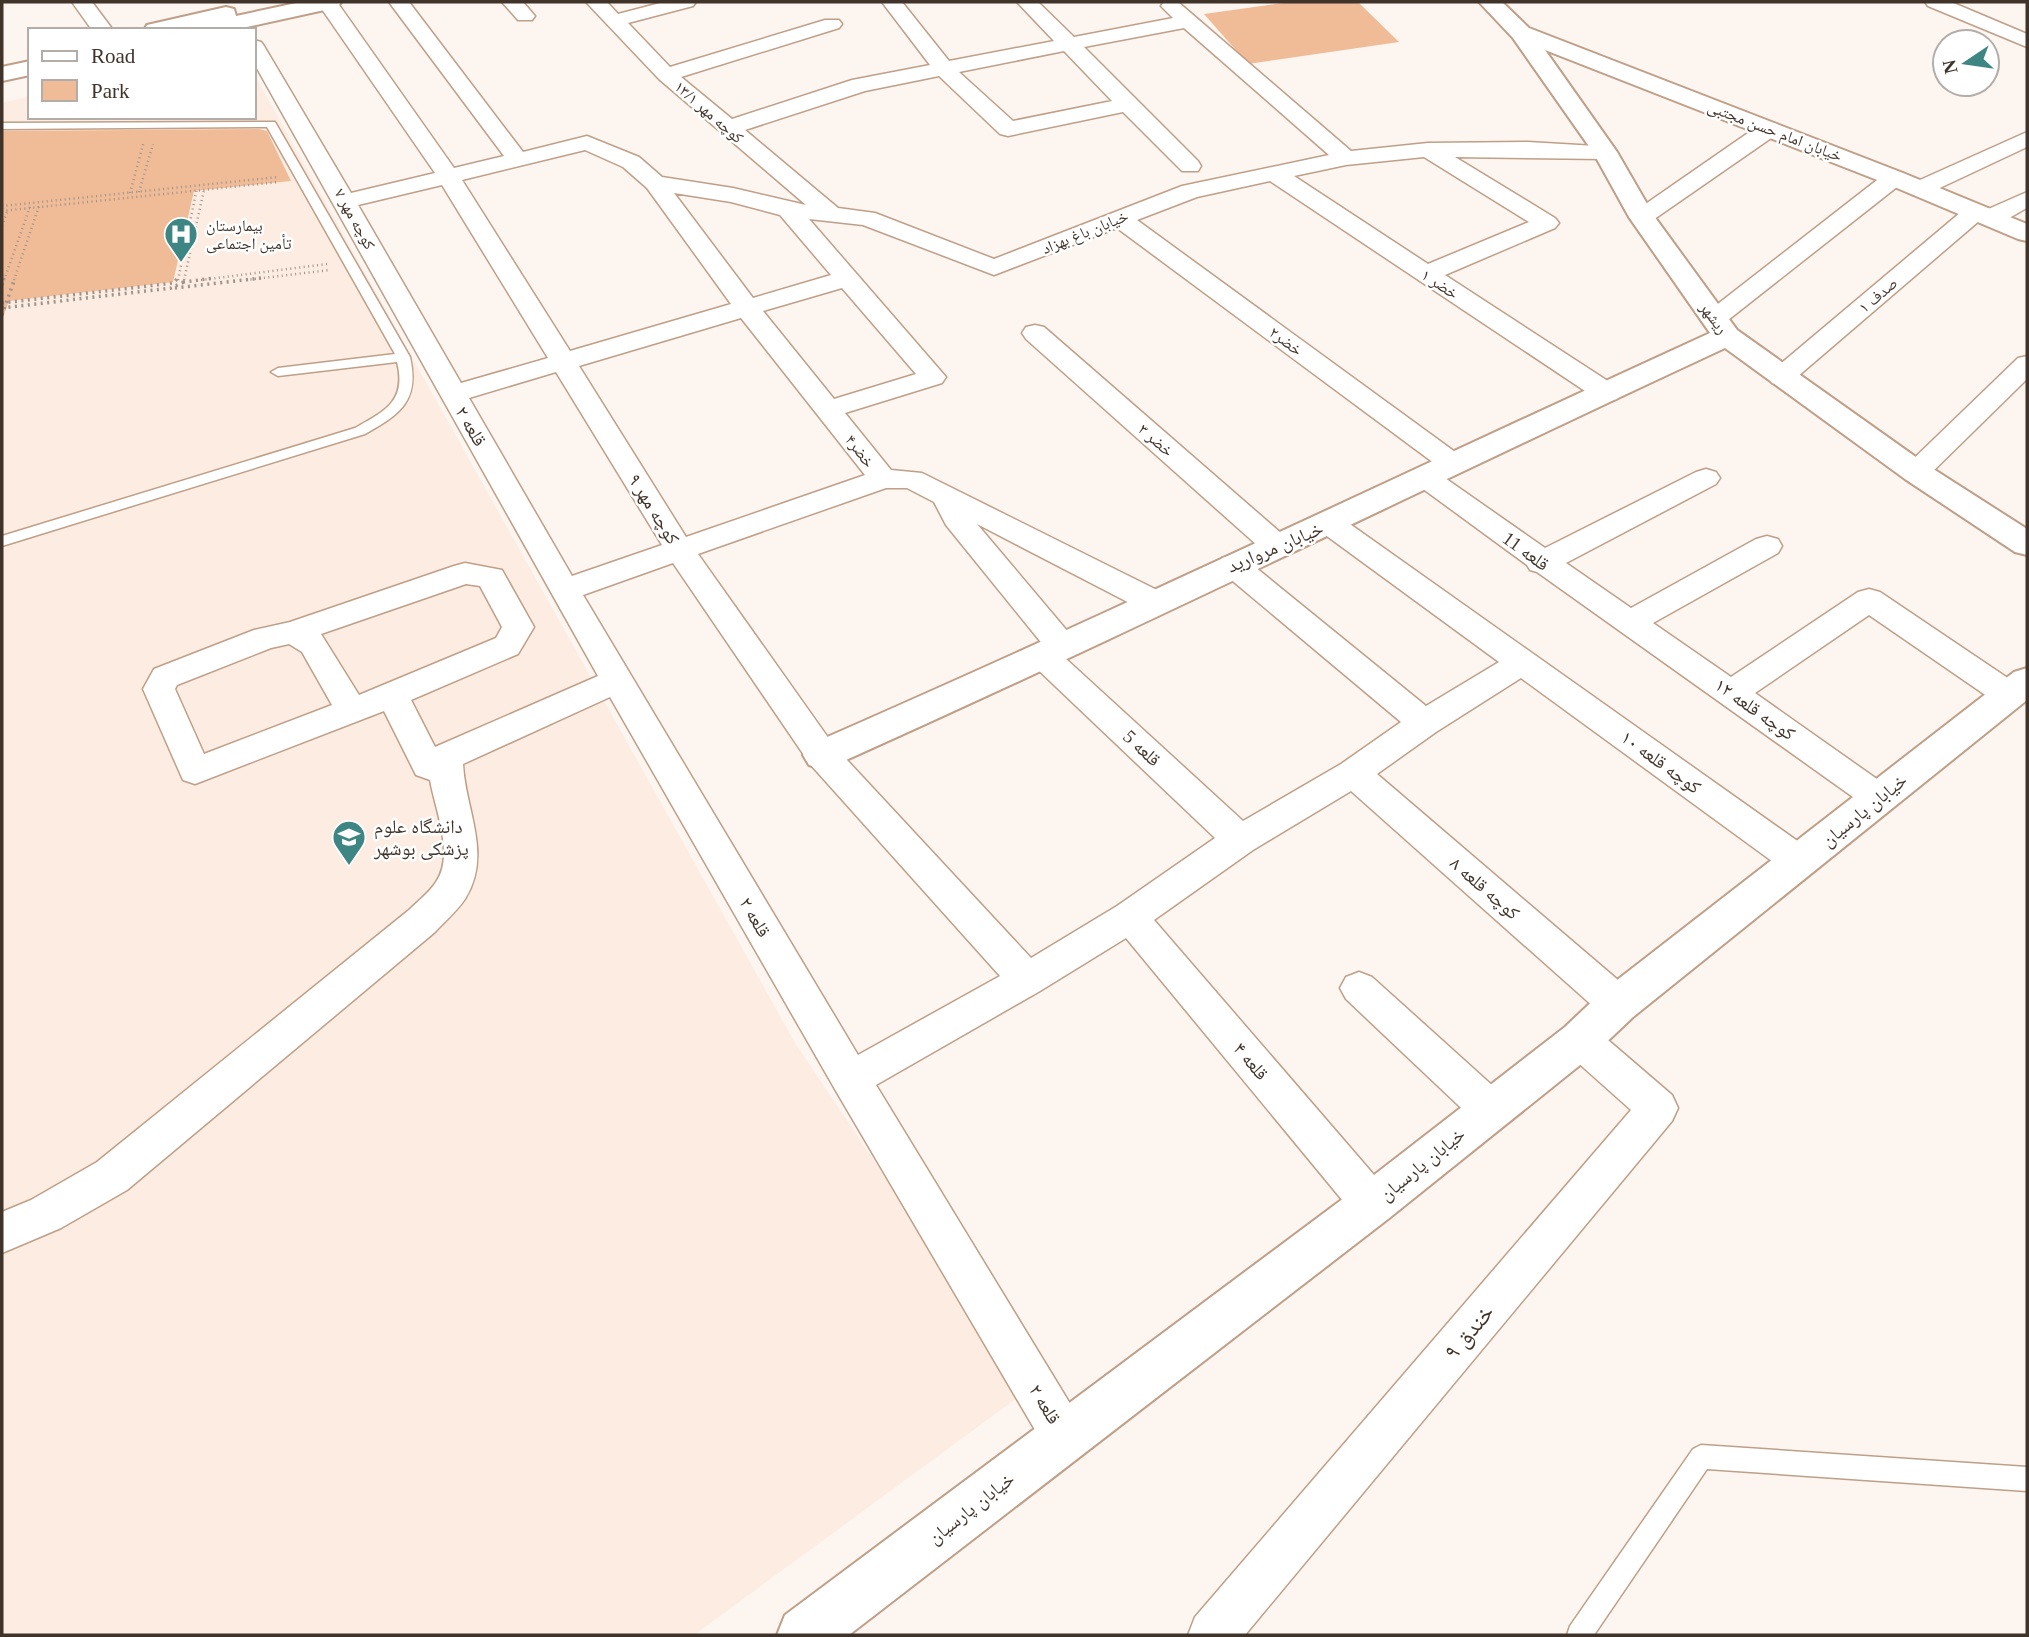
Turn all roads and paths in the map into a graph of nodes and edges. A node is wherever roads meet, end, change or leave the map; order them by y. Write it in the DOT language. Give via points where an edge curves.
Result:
graph roads {
  1 [pos="82,2"];
  2 [pos="283,2"];
  3 [pos="329,2"];
  4 [pos="399,2"];
  5 [pos="596,2"];
  6 [pos="686,2"];
  7 [pos="892,2"];
  8 [pos="1027,2"];
  9 [pos="1166,2"];
  10 [pos="1490,2"];
  11 [pos="1935,2"];
  12 [pos="613,21"];
  13 [pos="1187,21"];
  14 [pos="832,24"];
  15 [pos="241,25"];
  16 [pos="102,28"];
  17 [pos="164,28"];
  18 [pos="217,28"];
  19 [pos="1521,33"];
  20 [pos="2024,37"];
  21 [pos="1070,44"];
  22 [pos="256,50"];
  23 [pos="28,58"];
  24 [pos="2,64"];
  25 [pos="28,68"];
  26 [pos="945,70"];
  27 [pos="2,74"];
  28 [pos="666,75"];
  29 [pos="1125,105"];
  30 [pos="154,125"];
  31 [pos="2,126"];
  32 [pos="728,128"];
  33 [pos="1769,129"];
  34 [pos="2027,139"];
  35 [pos="1428,150"];
  36 [pos="1605,152"];
  37 [pos="1346,158"];
  38 [pos="519,160"];
  39 [pos="1190,166"];
  40 [pos="1274,173"];
  41 [pos="301,177"];
  42 [pos="449,177"];
  43 [pos="1894,178"];
  44 [pos="655,184"];
  45 [pos="204,187"];
  46 [pos="197,188"];
  47 [pos="1919,189"];
  48 [pos="138,194"];
  49 [pos="130,195"];
  50 [pos="2027,199"];
  51 [pos="346,201"];
  52 [pos="40,204"];
  53 [pos="10,205"];
  54 [pos="30,205"];
  55 [pos="2,208"];
  56 [pos="8,210"];
  57 [pos="788,210"];
  58 [pos="831,214"];
  59 [pos="1982,215"];
  60 [pos="1642,217"];
  61 [pos="1119,218"];
  62 [pos="2,226"];
  63 [pos="2027,233"];
  64 [pos="351,264"];
  65 [pos="1425,274"];
  66 [pos="846,279"];
  67 [pos="173,283"];
  68 [pos="183,284"];
  69 [pos="2,285"];
  70 [pos="4,302"];
  71 [pos="3,308"];
  72 [pos="747,308"];
  73 [pos="2,315"];
  74 [pos="1721,328"];
  75 [pos="1035,334"];
  76 [pos="403,357"];
  77 [pos="562,363"];
  78 [pos="2027,364"];
  79 [pos="278,372"];
  80 [pos="1781,377"];
  81 [pos="1607,393"];
  82 [pos="453,394"];
  83 [pos="828,410"];
  84 [pos="1439,470"];
  85 [pos="1916,472"];
  86 [pos="1706,478"];
  87 [pos="883,480"];
  88 [pos="946,496"];
  89 [pos="1330,524"];
  90 [pos="2,541"];
  91 [pos="2027,544"];
  92 [pos="1767,546"];
  93 [pos="1278,547"];
  94 [pos="681,552"];
  95 [pos="1541,562"];
  96 [pos="1233,565"];
  97 [pos="564,590"];
  98 [pos="1154,602"];
  99 [pos="1629,623"];
  100 [pos="294,632"];
  101 [pos="1053,652"];
  102 [pos="1523,662"];
  103 [pos="617,681"];
  104 [pos="2018,688"];
  105 [pos="1734,692"];
  106 [pos="387,697"];
  107 [pos="351,709"];
  108 [pos="1424,723"];
  109 [pos="822,755"];
  110 [pos="445,771"];
  111 [pos="1353,773"];
  112 [pos="1879,798"];
  113 [pos="1240,840"];
  114 [pos="1800,862"];
  115 [pos="1130,917"];
  116 [pos="1027,980"];
  117 [pos="1359,988"];
  118 [pos="1618,1004"];
  119 [pos="1580,1040"];
  120 [pos="850,1079"];
  121 [pos="1489,1109"];
  122 [pos="1373,1204"];
  123 [pos="2,1233"];
  124 [pos="1064,1436"];
  125 [pos="2027,1479"];
  126 [pos="806,1635"];
  127 [pos="1213,1635"];
  128 [pos="1579,1635"];
  1 -- 16 [label="street"];
  2 -- 17 [label="street"];
  3 -- 15 [label="street"];
  3 -- 42 [label="street, کوچه مهر ۹"];
  4 -- 38 [label="street"];
  5 -- 12 [label="street, کوچه مهر ۱۳/۱"];
  6 -- 12 [label="street"];
  7 -- 26 [label="street"];
  8 -- 21 [label="street"];
  9 -- 13 [label="street"];
  10 -- 19 [label="street, ریشهر"];
  11 -- 20 [label="street"];
  12 -- 28 [label="street, کوچه مهر ۱۳/۱"];
  13 -- 21 [label="street"];
  13 -- 37 [label="street"];
  14 -- 28 [label="street"];
  15 -- 18 [label="street"];
  19 -- 33 [label="street, خیابان امام حسن مجتبی"];
  19 -- 36 [label="street, ریشهر"];
  21 -- 26 [label="street"];
  21 -- 29 [label="street"];
  22 -- 51 [label="street, کوچه مهر ۷"];
  23 -- 24 [label="street"];
  25 -- 27 [label="street"];
  26 -- 29 [label="street" via="1008,129"];
  26 -- 32 [label="street" via="860,85"];
  28 -- 32 [label="street, کوچه مهر ۱۳/۱"];
  29 -- 39 [label="street"];
  30 -- 31 [label="lane"];
  30 -- 41 [label="lane" via="271,124"];
  30 -- 48 [label="path"];
  30 -- 49 [label="path"];
  32 -- 58 [label="street, کوچه مهر ۱۳/۱"];
  33 -- 43 [label="street, خیابان امام حسن مجتبی"];
  33 -- 60 [label="street"];
  34 -- 47 [label="street"];
  35 -- 36 [label="street, خیابان باغ بهزاد"];
  35 -- 37 [label="street, خیابان باغ بهزاد"];
  35 -- 65 [label="street" via="1547,223"];
  36 -- 60 [label="street, ریشهر"];
  37 -- 40 [label="street, خیابان باغ بهزاد"];
  38 -- 42 [label="street"];
  38 -- 44 [label="street" via="587,143 631,162"];
  40 -- 61 [label="street, خیابان باغ بهزاد" via="1190,191"];
  40 -- 65 [label="street, خضر ۱"];
  41 -- 45 [label="path"];
  41 -- 64 [label="lane"];
  42 -- 51 [label="street"];
  42 -- 77 [label="street, کوچه مهر ۹"];
  43 -- 47 [label="street, خیابان امام حسن مجتبی"];
  43 -- 74 [label="street"];
  44 -- 57 [label="street, خیابان باغ بهزاد" via="733,195"];
  44 -- 72 [label="street, خضر۴"];
  45 -- 46 [label="path"];
  45 -- 68 [label="path"];
  46 -- 48 [label="path"];
  46 -- 67 [label="path" via="178,280"];
  47 -- 59 [label="street, خیابان امام حسن مجتبی"];
  48 -- 49 [label="path"];
  49 -- 52 [label="path"];
  50 -- 59 [label="street, صدف ۱"];
  51 -- 82 [label="street, کوچه مهر ۷"];
  52 -- 54 [label="path"];
  52 -- 70 [label="path"];
  53 -- 54 [label="path"];
  53 -- 55 [label="path"];
  53 -- 56 [label="path"];
  54 -- 56 [label="path"];
  54 -- 69 [label="path"];
  55 -- 56 [label="path"];
  56 -- 62 [label="path"];
  57 -- 58 [label="street, خیابان باغ بهزاد"];
  57 -- 66 [label="street"];
  58 -- 61 [label="street, خیابان باغ بهزاد" via="867,218 994,268"];
  59 -- 63 [label="street, خیابان امام حسن مجتبی"];
  59 -- 80 [label="street, صدف ۱"];
  60 -- 74 [label="street, ریشهر"];
  61 -- 84 [label="street, خضر۲"];
  64 -- 68 [label="path"];
  64 -- 68 [label="path"];
  64 -- 76 [label="lane"];
  65 -- 81 [label="street, خضر ۱"];
  66 -- 72 [label="street"];
  66 -- 83 [label="street" via="933,377"];
  67 -- 68 [label="path"];
  67 -- 70 [label="path"];
  68 -- 71 [label="path"];
  70 -- 71 [label="path"];
  71 -- 73 [label="path"];
  72 -- 77 [label="street"];
  72 -- 83 [label="street, خضر۴"];
  74 -- 80 [label="street, ریشهر"];
  74 -- 81 [label="street, خیابان مروارید"];
  75 -- 93 [label="street, خضر ۳"];
  76 -- 79 [label="lane"];
  76 -- 90 [label="lane" via="408,389 398,406 360,431"];
  77 -- 82 [label="street"];
  77 -- 94 [label="street, کوچه مهر ۹"];
  78 -- 85 [label="street"];
  80 -- 85 [label="street, ریشهر"];
  81 -- 84 [label="street, خیابان مروارید"];
  82 -- 97 [label="street, قلعه ۲"];
  83 -- 87 [label="street, خضر۴"];
  84 -- 89 [label="street, خیابان مروارید"];
  84 -- 95 [label="street, قلعه 11"];
  85 -- 91 [label="street, ریشهر"];
  86 -- 95 [label="street"];
  87 -- 88 [label="street, خضر۴" via="912,478"];
  87 -- 94 [label="street"];
  88 -- 98 [label="street, خضر۴"];
  88 -- 101 [label="street, قلعه 5" via="956,518"];
  89 -- 93 [label="street, خیابان مروارید"];
  89 -- 102 [label="street, کوچه قلعه ۱۰"];
  92 -- 99 [label="street"];
  93 -- 96 [label="street, خیابان مروارید"];
  94 -- 97 [label="street"];
  94 -- 109 [label="street, کوچه مهر ۹"];
  95 -- 99 [label="street, قلعه 11"];
  96 -- 98 [label="street, خیابان مروارید"];
  96 -- 108 [label="street"];
  97 -- 103 [label="street, قلعه ۲"];
  98 -- 101 [label="street, خیابان مروارید"];
  99 -- 105 [label="street, کوچه قلعه ۱۲"];
  100 -- 106 [label="street" via="465,573 491,578 518,627 507,646"];
  100 -- 107 [label="street" via="313,644"];
  100 -- 107 [label="street" via="265,638 165,677 159,689 195,771"];
  101 -- 109 [label="street, خیابان مروارید"];
  101 -- 113 [label="street, قلعه 5"];
  102 -- 108 [label="street"];
  102 -- 114 [label="street, کوچه قلعه ۱۰"];
  103 -- 110 [label="street" via="446,757"];
  103 -- 120 [label="street, قلعه ۲"];
  104 -- 105 [label="street" via="1869,600"];
  104 -- 112 [label="street, خیابان پارسیان"];
  105 -- 112 [label="street, کوچه قلعه ۱۲"];
  106 -- 107 [label="street"];
  106 -- 110 [label="street" via="395,701 428,765"];
  108 -- 111 [label="street"];
  109 -- 116 [label="street, کوچه مهر ۹"];
  110 -- 123 [label="street" via="461,841 454,884 422,921 112,1176"];
  111 -- 113 [label="street"];
  111 -- 118 [label="street, کوچه قلعه ۸"];
  112 -- 114 [label="street, خیابان پارسیان"];
  113 -- 115 [label="street"];
  114 -- 118 [label="street, خیابان پارسیان"];
  115 -- 116 [label="street"];
  115 -- 122 [label="street, قلعه ۴"];
  116 -- 120 [label="street"];
  117 -- 121 [label="street"];
  118 -- 119 [label="street, خیابان پارسیان"];
  119 -- 121 [label="street, خیابان پارسیان"];
  119 -- 127 [label="street, خندق ۹" via="1658,1108"];
  120 -- 124 [label="street, قلعه ۲"];
  121 -- 122 [label="street, خیابان پارسیان"];
  122 -- 124 [label="street, خیابان پارسیان"];
  124 -- 126 [label="street, خیابان پارسیان"];
  125 -- 128 [label="lane" via="1701,1457"];
}
